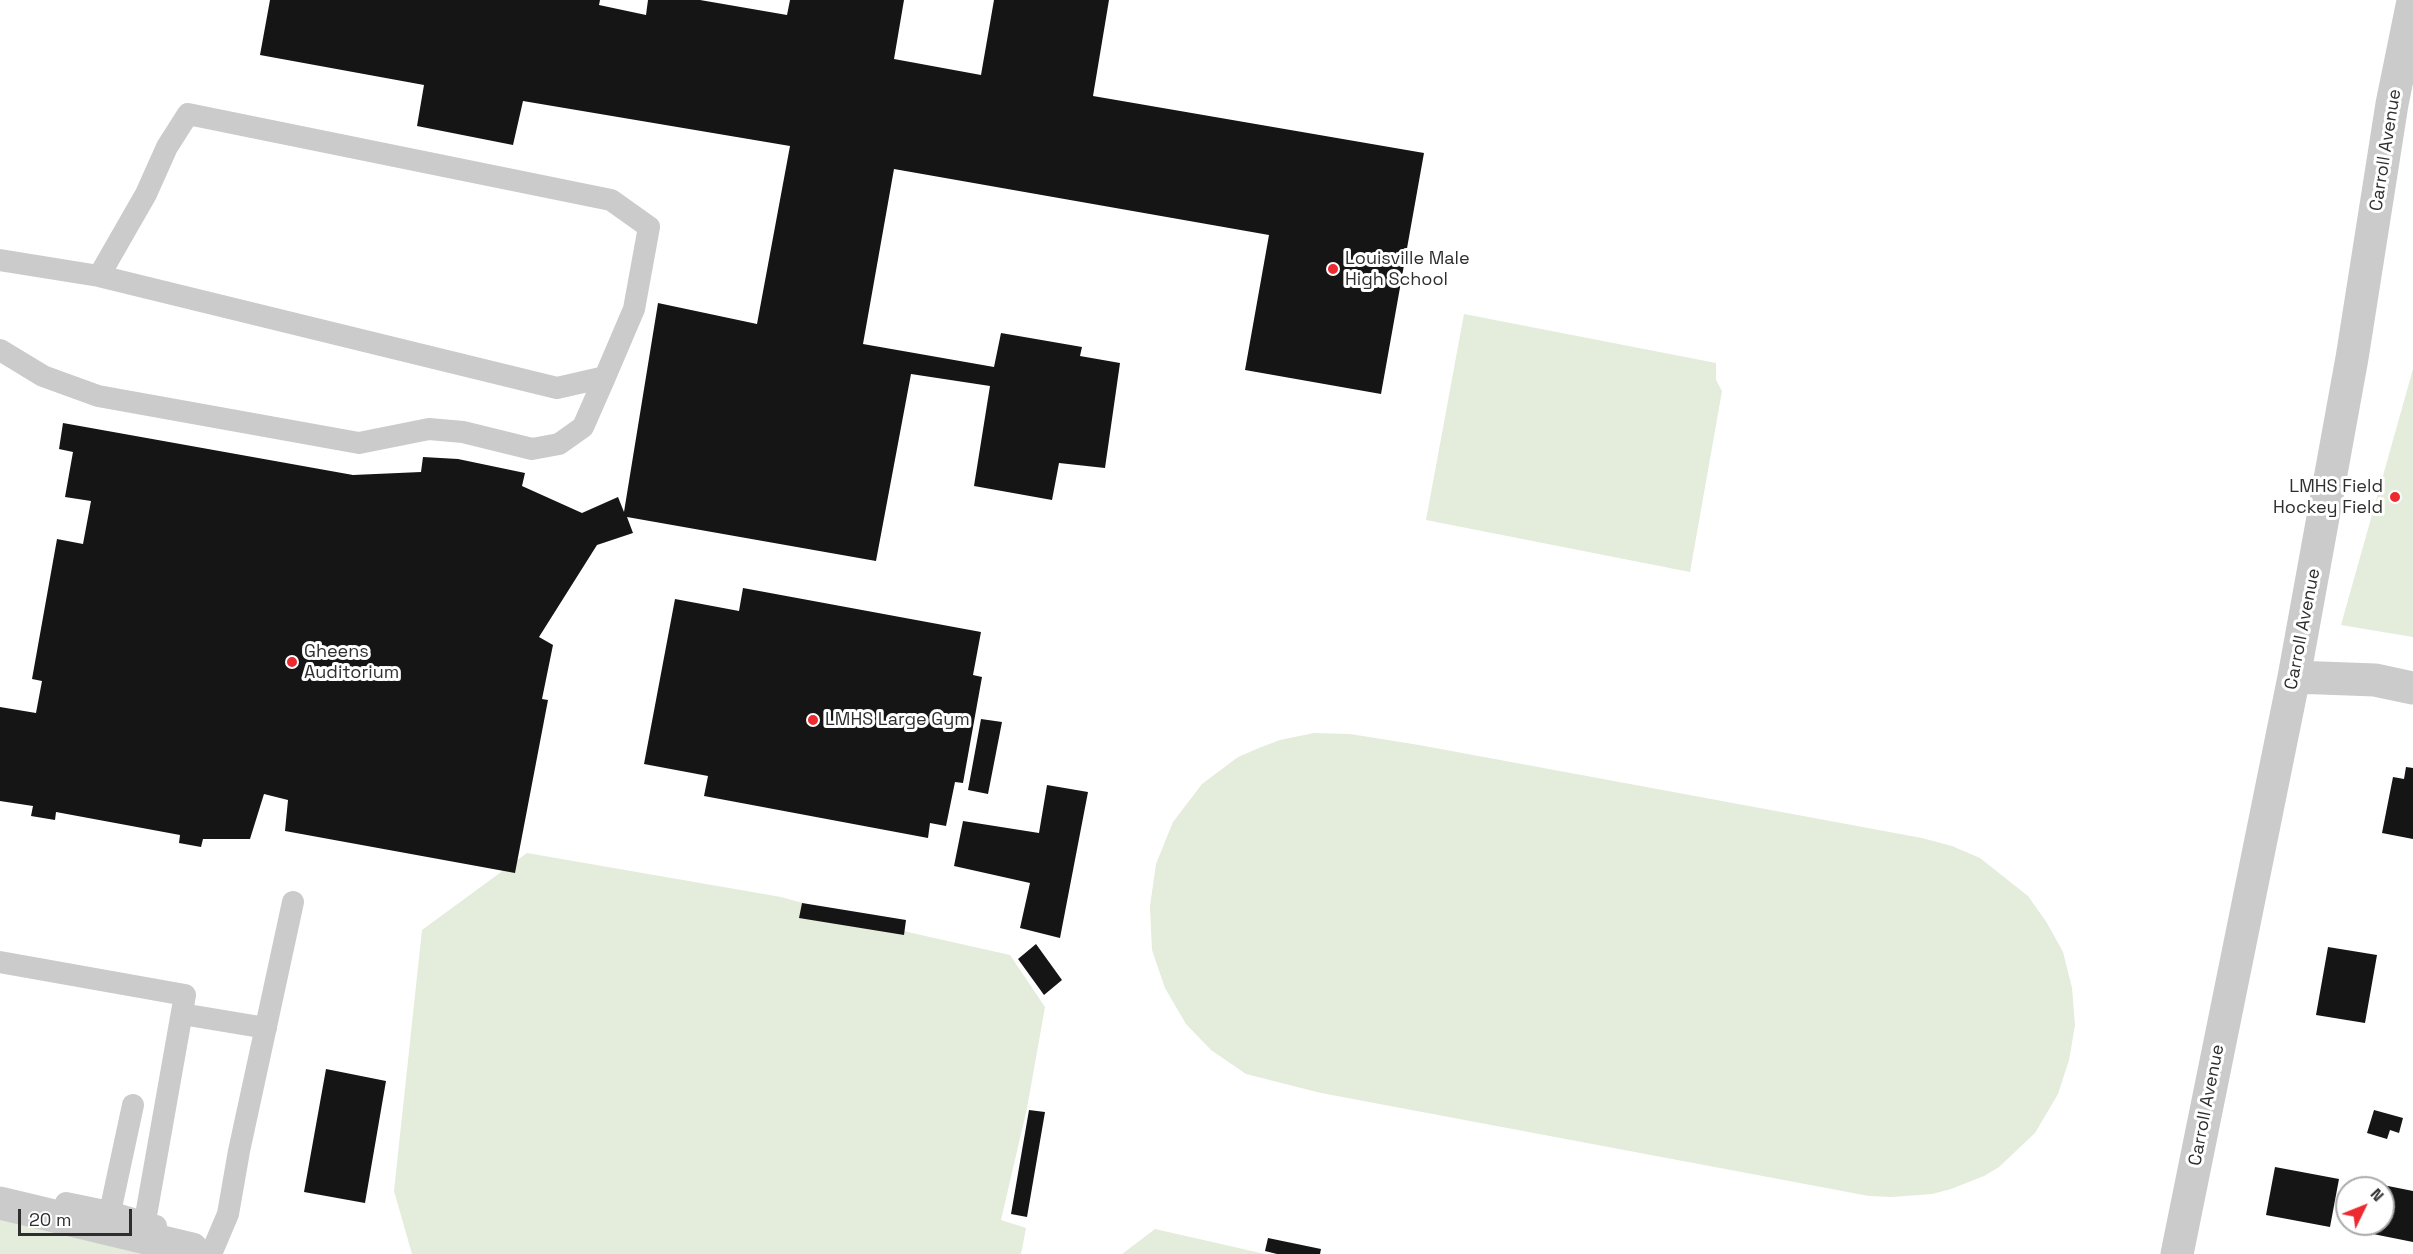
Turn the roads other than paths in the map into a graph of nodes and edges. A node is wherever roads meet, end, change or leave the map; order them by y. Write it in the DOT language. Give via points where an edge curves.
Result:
graph roads {
  1 [pos="2413,1"];
  2 [pos="0,260"];
  3 [pos="99,276"];
  4 [pos="0,350"];
  5 [pos="605,377"];
  6 [pos="2294,677"];
  7 [pos="2413,688"];
  8 [pos="293,902"];
  9 [pos="0,962"];
  10 [pos="182,1014"];
  11 [pos="266,1028"];
  12 [pos="133,1105"];
  13 [pos="0,1191"];
  14 [pos="0,1203"];
  15 [pos="110,1212"];
  16 [pos="145,1221"];
  17 [pos="198,1253"];
  18 [pos="2177,1254"];
  1 -- 6 [label="street, Carroll Avenue"];
  2 -- 3 [label="lane"];
  3 -- 5 [label="lane" via="556,388"];
  3 -- 5 [label="lane" via="188,114 611,200 649,226 634,309"];
  4 -- 5 [label="lane" via="43,376 98,396 360,443 429,429 463,432 532,449 559,444 583,426"];
  6 -- 7 [label="street" via="2375,680"];
  6 -- 18 [label="street, Carroll Avenue"];
  8 -- 11 [label="lane"];
  9 -- 10 [label="lane" via="185,995"];
  10 -- 11 [label="lane"];
  10 -- 16 [label="lane"];
  11 -- 17 [label="lane" via="228,1214"];
  12 -- 15 [label="lane"];
  13 -- 15 [label="lane"];
  14 -- 17 [label="street"];
  15 -- 16 [label="lane"];
  16 -- 17 [label="lane" via="186,1240"];
}
